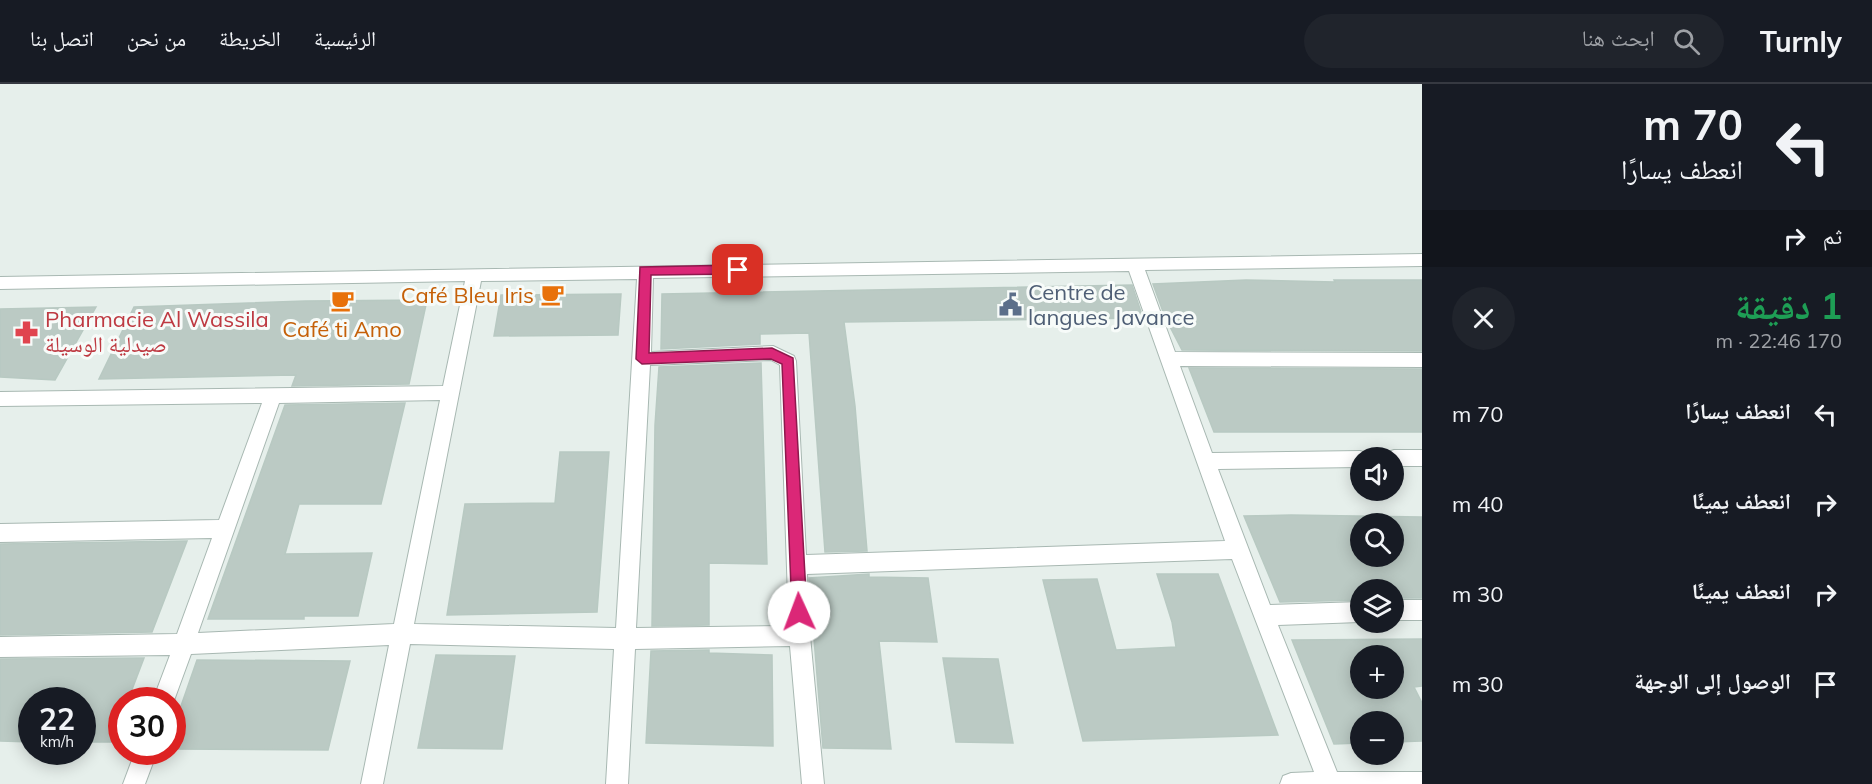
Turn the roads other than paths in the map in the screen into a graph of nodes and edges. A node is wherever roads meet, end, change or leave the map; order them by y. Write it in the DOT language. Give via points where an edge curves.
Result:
graph roads {
  1 [pos="1422,260"];
  2 [pos="1135,265"];
  3 [pos="645,271"];
  4 [pos="474,274"];
  5 [pos="0,283"];
  6 [pos="642,359"];
  7 [pos="1170,359"];
  8 [pos="1422,360"];
  9 [pos="451,393"];
  10 [pos="273,396"];
  11 [pos="2,403"];
  12 [pos="1404,458"];
  13 [pos="1422,458"];
  14 [pos="1350,459"];
  15 [pos="1208,461"];
  16 [pos="225,529"];
  17 [pos="0,533"];
  18 [pos="1238,550"];
  19 [pos="797,565"];
  20 [pos="1404,610"];
  21 [pos="1422,610"];
  22 [pos="1350,612"];
  23 [pos="1263,615"];
  24 [pos="400,634"];
  25 [pos="800,636"];
  26 [pos="624,639"];
  27 [pos="183,644"];
  28 [pos="0,647"];
  29 [pos="168,687"];
  30 [pos="141,765"];
  31 [pos="1422,783"];
  32 [pos="134,784"];
  33 [pos="372,784"];
  34 [pos="617,784"];
  35 [pos="813,784"];
  36 [pos="1291,784"];
  37 [pos="1330,784"];
  1 -- 2 [label="street"];
  2 -- 3 [label="street"];
  2 -- 7 [label="street"];
  3 -- 4 [label="street"];
  3 -- 6 [label="street"];
  4 -- 5 [label="street"];
  4 -- 9 [label="street"];
  6 -- 19 [label="street" via="772,353 788,362"];
  6 -- 26 [label="street"];
  7 -- 8 [label="street"];
  7 -- 15 [label="street"];
  9 -- 10 [label="street"];
  9 -- 24 [label="street"];
  10 -- 11 [label="street"];
  10 -- 16 [label="street"];
  12 -- 13 [label="street"];
  14 -- 15 [label="street"];
  15 -- 18 [label="street"];
  16 -- 17 [label="street"];
  16 -- 27 [label="street"];
  18 -- 19 [label="street"];
  18 -- 23 [label="street"];
  19 -- 25 [label="street"];
  20 -- 21 [label="street"];
  22 -- 23 [label="street"];
  23 -- 37 [label="street"];
  24 -- 26 [label="street"];
  24 -- 27 [label="street"];
  24 -- 33 [label="street"];
  25 -- 26 [label="street"];
  25 -- 35 [label="street"];
  26 -- 34 [label="street"];
  27 -- 28 [label="street"];
  27 -- 29 [label="street"];
  30 -- 32 [label="street"];
  31 -- 37 [label="street"];
  36 -- 37 [label="street"];
}
